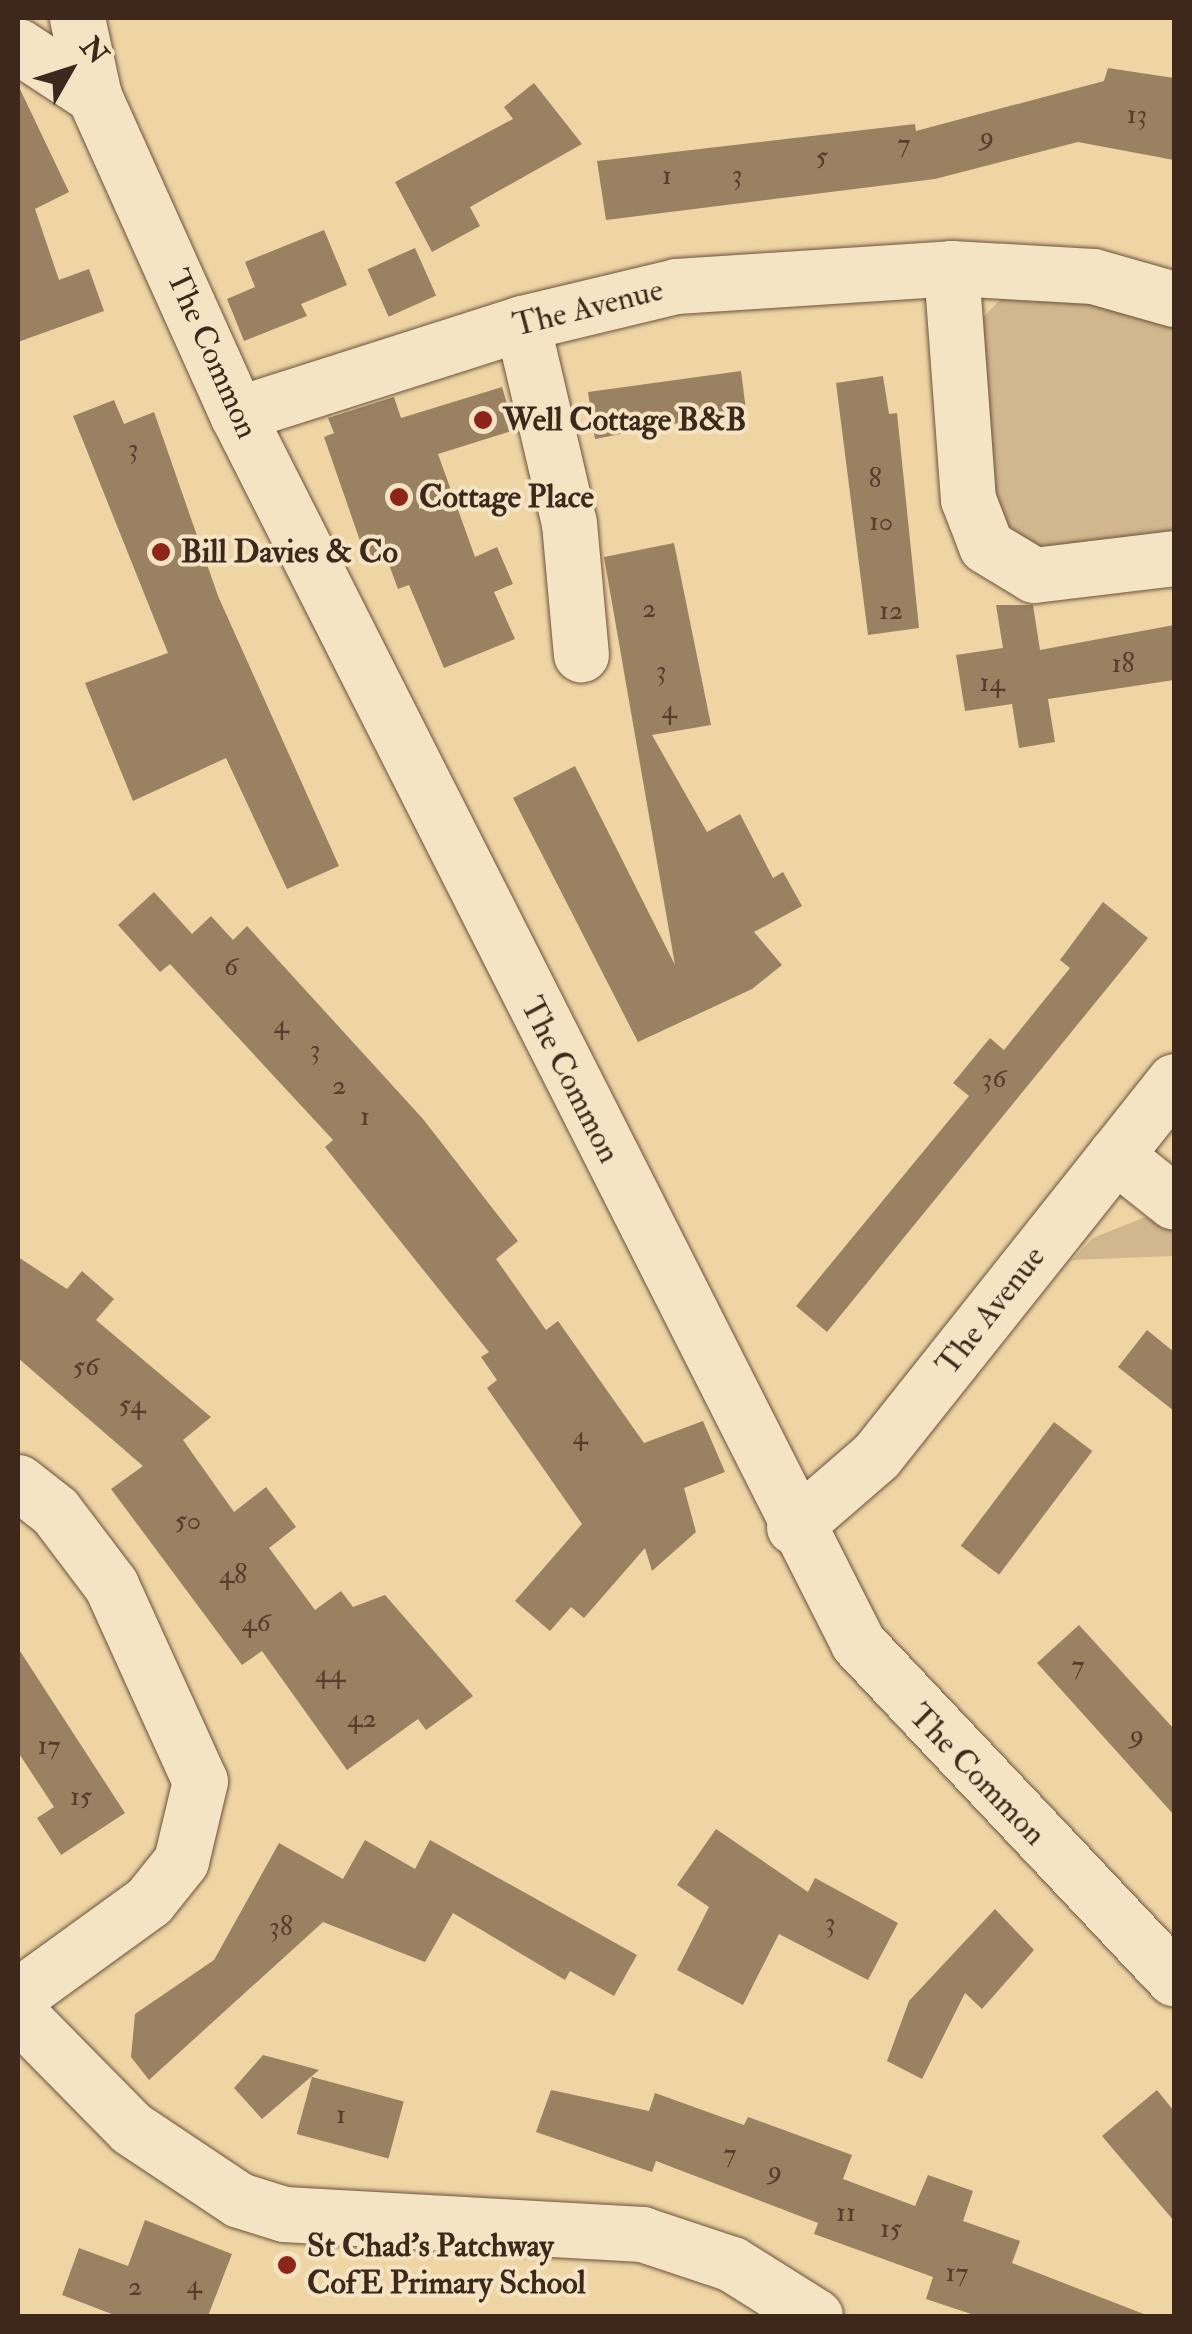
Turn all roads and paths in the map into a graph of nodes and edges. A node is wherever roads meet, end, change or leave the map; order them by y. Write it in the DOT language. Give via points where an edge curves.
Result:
graph roads {
  1 [pos="77,18"];
  2 [pos="18,46"];
  3 [pos="94,96"];
  4 [pos="952,268"];
  5 [pos="1174,299"];
  6 [pos="522,324"];
  7 [pos="237,414"];
  8 [pos="1174,558"];
  9 [pos="581,654"];
  10 [pos="1174,1080"];
  11 [pos="1115,1155"];
  12 [pos="1174,1202"];
  13 [pos="18,1482"];
  14 [pos="794,1527"];
  15 [pos="1174,1978"];
  16 [pos="18,1996"];
  17 [pos="18,2012"];
  18 [pos="815,2316"];
  1 -- 3 [label="street, The Common"];
  2 -- 3 [label="street"];
  3 -- 7 [label="street, The Common"];
  4 -- 5 [label="street, The Avenue" via="1093,276"];
  4 -- 6 [label="street, The Avenue" via="676,286"];
  4 -- 8 [label="street" via="968,499 986,546 1034,576"];
  6 -- 7 [label="street, The Avenue"];
  6 -- 9 [label="street" via="569,523"];
  7 -- 14 [label="street, The Common"];
  10 -- 11 [label="street, The Avenue"];
  11 -- 12 [label="street"];
  11 -- 14 [label="street, The Avenue" via="876,1456"];
  13 -- 16 [label="street" via="55,1511 111,1585 200,1781 181,1862 149,1901"];
  14 -- 15 [label="street, The Common" via="858,1643 912,1710"];
  17 -- 18 [label="street" via="132,2128 239,2200 284,2214 642,2234 732,2264"];
}
